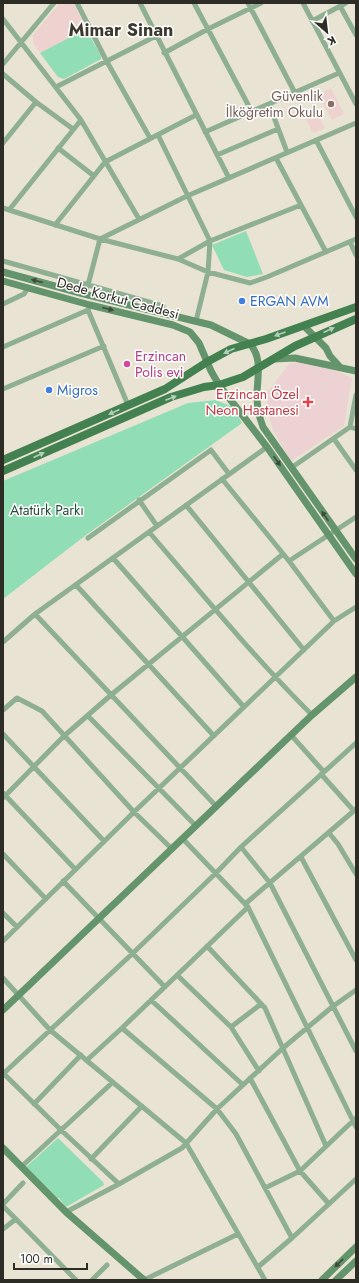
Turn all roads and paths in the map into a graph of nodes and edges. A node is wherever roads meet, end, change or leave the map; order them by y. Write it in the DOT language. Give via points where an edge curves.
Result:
graph roads {
  1 [pos="54,3"];
  2 [pos="77,3"];
  3 [pos="140,3"];
  4 [pos="194,3"];
  5 [pos="261,3"];
  6 [pos="303,3"];
  7 [pos="346,3"];
  8 [pos="250,6"];
  9 [pos="340,6"];
  10 [pos="3,19"];
  11 [pos="312,21"];
  12 [pos="208,29"];
  13 [pos="356,35"];
  14 [pos="156,36"];
  15 [pos="21,41"];
  16 [pos="164,53"];
  17 [pos="106,60"];
  18 [pos="3,64"];
  19 [pos="340,73"];
  20 [pos="3,74"];
  21 [pos="56,87"];
  22 [pos="295,93"];
  23 [pos="36,102"];
  24 [pos="269,104"];
  25 [pos="356,104"];
  26 [pos="252,112"];
  27 [pos="196,115"];
  28 [pos="80,120"];
  29 [pos="356,123"];
  30 [pos="73,129"];
  31 [pos="278,129"];
  32 [pos="205,132"];
  33 [pos="158,135"];
  34 [pos="150,138"];
  35 [pos="316,140"];
  36 [pos="3,143"];
  37 [pos="58,148"];
  38 [pos="287,152"];
  39 [pos="217,155"];
  40 [pos="276,158"];
  41 [pos="106,162"];
  42 [pos="94,176"];
  43 [pos="229,178"];
  44 [pos="187,196"];
  45 [pos="301,205"];
  46 [pos="3,208"];
  47 [pos="9,210"];
  48 [pos="356,217"];
  49 [pos="139,219"];
  50 [pos="55,224"];
  51 [pos="100,239"];
  52 [pos="210,241"];
  53 [pos="353,241"];
  54 [pos="326,252"];
  55 [pos="356,255"];
  56 [pos="178,259"];
  57 [pos="3,261"];
  58 [pos="3,272"];
  59 [pos="208,272"];
  60 [pos="3,281"];
  61 [pos="88,284"];
  62 [pos="28,288"];
  63 [pos="84,294"];
  64 [pos="3,304"];
  65 [pos="163,306"];
  66 [pos="356,307"];
  67 [pos="89,308"];
  68 [pos="356,318"];
  69 [pos="196,321"];
  70 [pos="304,326"];
  71 [pos="315,336"];
  72 [pos="250,344"];
  73 [pos="104,346"];
  74 [pos="3,347"];
  75 [pos="274,359"];
  76 [pos="207,362"];
  77 [pos="340,367"];
  78 [pos="259,368"];
  79 [pos="356,371"];
  80 [pos="219,385"];
  81 [pos="3,389"];
  82 [pos="356,395"];
  83 [pos="128,405"];
  84 [pos="350,427"];
  85 [pos="356,429"];
  86 [pos="334,439"];
  87 [pos="267,447"];
  88 [pos="3,460"];
  89 [pos="291,468"];
  90 [pos="356,470"];
  91 [pos="3,471"];
  92 [pos="229,474"];
  93 [pos="222,479"];
  94 [pos="139,500"];
  95 [pos="186,505"];
  96 [pos="356,517"];
  97 [pos="157,526"];
  98 [pos="336,531"];
  99 [pos="149,532"];
  100 [pos="328,535"];
  101 [pos="88,538"];
  102 [pos="283,554"];
  103 [pos="113,558"];
  104 [pos="356,559"];
  105 [pos="289,561"];
  106 [pos="356,574"];
  107 [pos="249,583"];
  108 [pos="76,584"];
  109 [pos="356,606"];
  110 [pos="216,611"];
  111 [pos="35,614"];
  112 [pos="334,621"];
  113 [pos="183,638"];
  114 [pos="3,642"];
  115 [pos="304,650"];
  116 [pos="149,665"];
  117 [pos="356,677"];
  118 [pos="275,678"];
  119 [pos="111,695"];
  120 [pos="244,707"];
  121 [pos="3,710"];
  122 [pos="312,715"];
  123 [pos="88,716"];
  124 [pos="3,734"];
  125 [pos="291,735"];
  126 [pos="64,736"];
  127 [pos="214,736"];
  128 [pos="356,743"];
  129 [pos="34,767"];
  130 [pos="181,767"];
  131 [pos="322,773"];
  132 [pos="158,788"];
  133 [pos="4,795"];
  134 [pos="216,806"];
  135 [pos="355,810"];
  136 [pos="134,812"];
  137 [pos="195,825"];
  138 [pos="329,833"];
  139 [pos="182,838"];
  140 [pos="104,841"];
  141 [pos="241,847"];
  142 [pos="171,848"];
  143 [pos="3,854"];
  144 [pos="301,856"];
  145 [pos="75,869"];
  146 [pos="216,873"];
  147 [pos="356,874"];
  148 [pos="63,881"];
  149 [pos="270,883"];
  150 [pos="46,899"];
  151 [pos="246,906"];
  152 [pos="3,913"];
  153 [pos="98,919"];
  154 [pos="17,927"];
  155 [pos="3,941"];
  156 [pos="207,946"];
  157 [pos="132,954"];
  158 [pos="356,960"];
  159 [pos="177,975"];
  160 [pos="3,978"];
  161 [pos="165,987"];
  162 [pos="356,990"];
  163 [pos="19,995"];
  164 [pos="151,1000"];
  165 [pos="261,1004"];
  166 [pos="332,1007"];
  167 [pos="3,1010"];
  168 [pos="231,1027"];
  169 [pos="308,1027"];
  170 [pos="122,1028"];
  171 [pos="50,1030"];
  172 [pos="283,1048"];
  173 [pos="356,1051"];
  174 [pos="81,1055"];
  175 [pos="87,1060"];
  176 [pos="259,1071"];
  177 [pos="3,1073"];
  178 [pos="250,1078"];
  179 [pos="113,1082"];
  180 [pos="243,1085"];
  181 [pos="34,1104"];
  182 [pos="142,1106"];
  183 [pos="217,1109"];
  184 [pos="354,1120"];
  185 [pos="356,1127"];
  186 [pos="61,1130"];
  187 [pos="186,1143"];
  188 [pos="326,1146"];
  189 [pos="3,1148"];
  190 [pos="92,1159"];
  191 [pos="21,1167"];
  192 [pos="300,1171"];
  193 [pos="356,1179"];
  194 [pos="23,1183"];
  195 [pos="119,1184"];
  196 [pos="265,1188"];
  197 [pos="329,1204"];
  198 [pos="3,1205"];
  199 [pos="66,1212"];
  200 [pos="16,1219"];
  201 [pos="3,1229"];
  202 [pos="238,1234"];
  203 [pos="292,1238"];
  204 [pos="356,1247"];
  205 [pos="356,1261"];
  206 [pos="107,1265"];
  207 [pos="258,1267"];
  208 [pos="76,1280"];
  209 [pos="92,1280"];
  210 [pos="144,1280"];
  211 [pos="265,1280"];
  212 [pos="322,1280"];
  213 [pos="336,1280"];
  1 -- 15 [label="street"];
  2 -- 17 [label="street"];
  3 -- 14 [label="street"];
  4 -- 12 [label="street"];
  5 -- 8 [label="street"];
  6 -- 11 [label="street"];
  7 -- 9 [label="street"];
  8 -- 12 [label="street"];
  8 -- 22 [label="street"];
  9 -- 11 [label="street"];
  9 -- 13 [label="street"];
  10 -- 15 [label="street"];
  11 -- 19 [label="street"];
  12 -- 16 [label="street"];
  12 -- 26 [label="street"];
  14 -- 16 [label="street"];
  14 -- 17 [label="street"];
  15 -- 18 [label="street"];
  15 -- 21 [label="street"];
  16 -- 27 [label="street"];
  17 -- 21 [label="street"];
  17 -- 34 [label="street"];
  19 -- 22 [label="street"];
  19 -- 25 [label="street"];
  20 -- 23 [label="street"];
  21 -- 28 [label="street"];
  22 -- 24 [label="street"];
  23 -- 30 [label="street"];
  23 -- 36 [label="street"];
  24 -- 26 [label="street"];
  24 -- 31 [label="street"];
  26 -- 32 [label="street"];
  27 -- 32 [label="street"];
  27 -- 33 [label="street"];
  28 -- 30 [label="street"];
  28 -- 41 [label="street"];
  29 -- 35 [label="street"];
  30 -- 37 [label="street"];
  31 -- 38 [label="street"];
  31 -- 39 [label="street"];
  32 -- 39 [label="street"];
  33 -- 34 [label="street"];
  33 -- 44 [label="street"];
  34 -- 41 [label="street"];
  35 -- 38 [label="street"];
  35 -- 48 [label="street"];
  37 -- 42 [label="street"];
  37 -- 47 [label="street"];
  38 -- 40 [label="street"];
  39 -- 43 [label="street"];
  40 -- 43 [label="street"];
  40 -- 45 [label="street"];
  41 -- 42 [label="street"];
  41 -- 49 [label="street"];
  42 -- 50 [label="street"];
  43 -- 44 [label="street"];
  44 -- 49 [label="street"];
  44 -- 52 [label="street"];
  45 -- 52 [label="street"];
  45 -- 54 [label="street"];
  46 -- 47 [label="street"];
  47 -- 50 [label="street"];
  49 -- 51 [label="street"];
  50 -- 51 [label="street"];
  51 -- 56 [label="street"];
  51 -- 61 [label="street"];
  52 -- 56 [label="street"];
  52 -- 59 [label="street"];
  53 -- 54 [label="street"];
  53 -- 55 [label="street"];
  54 -- 59 [label="street" via="250,283"];
  56 -- 59 [label="street"];
  57 -- 61 [label="street"];
  63 -- 58 [label="main road, Dede Korkut Caddesi, one-way"];
  59 -- 69 [label="street"];
  60 -- 62 [label="main road, Dede Korkut Caddesi"];
  61 -- 63 [label="street"];
  61 -- 65 [label="street"];
  62 -- 64 [label="street" via="24,294"];
  62 -- 67 [label="main road, Dede Korkut Caddesi"];
  63 -- 69 [label="main road, Dede Korkut Caddesi"];
  66 -- 70 [label="main road"];
  67 -- 73 [label="street"];
  67 -- 74 [label="street"];
  67 -- 76 [label="main road, Dede Korkut Caddesi, one-way" via="173,325 190,332 199,343"];
  71 -- 68 [label="main road, one-way"];
  69 -- 72 [label="main road, Dede Korkut Caddesi" via="211,325"];
  70 -- 71 [label="main road"];
  70 -- 72 [label="main road, one-way"];
  71 -- 75 [label="main road"];
  71 -- 77 [label="main road"];
  72 -- 76 [label="main road, one-way" via="231,349"];
  72 -- 78 [label="main road" via="255,349"];
  73 -- 81 [label="street"];
  73 -- 83 [label="street"];
  75 -- 77 [label="main road" via="296,358"];
  75 -- 78 [label="main road"];
  76 -- 80 [label="main road, Dede Korkut Caddesi"];
  76 -- 83 [label="main road" via="165,389"];
  77 -- 79 [label="main road"];
  78 -- 80 [label="main road" via="243,377"];
  78 -- 89 [label="main road" via="259,415 263,427"];
  80 -- 87 [label="main road, Dede Korkut Caddesi"];
  91 -- 80 [label="main road, one-way" via="171,397"];
  82 -- 84 [label="street"];
  83 -- 88 [label="main road, one-way"];
  84 -- 85 [label="street"];
  84 -- 86 [label="street"];
  86 -- 89 [label="street"];
  86 -- 90 [label="street"];
  87 -- 92 [label="street"];
  87 -- 100 [label="main road, Dede Korkut Caddesi, one-way"];
  98 -- 89 [label="main road, one-way"];
  92 -- 93 [label="street"];
  92 -- 94 [label="street" via="211,450"];
  93 -- 95 [label="street"];
  93 -- 102 [label="street"];
  94 -- 97 [label="street"];
  94 -- 101 [label="street"];
  95 -- 97 [label="street"];
  95 -- 107 [label="street"];
  96 -- 98 [label="street"];
  97 -- 99 [label="street"];
  98 -- 100 [label="street"];
  98 -- 104 [label="main road"];
  99 -- 103 [label="street"];
  99 -- 110 [label="street"];
  100 -- 105 [label="street"];
  100 -- 106 [label="main road, Dede Korkut Caddesi"];
  102 -- 105 [label="street"];
  102 -- 107 [label="street"];
  103 -- 108 [label="street"];
  103 -- 113 [label="street"];
  105 -- 112 [label="street"];
  107 -- 110 [label="street"];
  107 -- 115 [label="street"];
  108 -- 111 [label="street"];
  108 -- 116 [label="street"];
  109 -- 112 [label="street"];
  110 -- 113 [label="street"];
  110 -- 118 [label="street"];
  111 -- 114 [label="street"];
  111 -- 119 [label="street"];
  112 -- 115 [label="street"];
  113 -- 116 [label="street"];
  113 -- 120 [label="street"];
  115 -- 118 [label="street"];
  116 -- 119 [label="street"];
  116 -- 127 [label="street"];
  117 -- 122 [label="main road"];
  118 -- 120 [label="street"];
  118 -- 122 [label="street"];
  119 -- 123 [label="street"];
  119 -- 130 [label="street"];
  120 -- 127 [label="street"];
  121 -- 126 [label="street" via="17,698 42,711"];
  122 -- 125 [label="main road"];
  123 -- 126 [label="street"];
  123 -- 132 [label="street"];
  124 -- 129 [label="street"];
  125 -- 131 [label="street"];
  125 -- 134 [label="main road"];
  126 -- 129 [label="street"];
  126 -- 136 [label="street"];
  127 -- 130 [label="street"];
  128 -- 131 [label="street"];
  129 -- 133 [label="street"];
  129 -- 140 [label="street"];
  130 -- 132 [label="street"];
  130 -- 134 [label="street"];
  131 -- 135 [label="street"];
  131 -- 141 [label="street"];
  132 -- 136 [label="street"];
  132 -- 137 [label="street"];
  133 -- 145 [label="street"];
  134 -- 137 [label="main road"];
  135 -- 138 [label="street"];
  136 -- 140 [label="street"];
  136 -- 142 [label="street"];
  137 -- 139 [label="main road"];
  138 -- 144 [label="street"];
  138 -- 147 [label="street"];
  139 -- 142 [label="main road"];
  139 -- 146 [label="street"];
  140 -- 145 [label="street"];
  141 -- 146 [label="street"];
  141 -- 149 [label="street"];
  142 -- 153 [label="main road"];
  143 -- 150 [label="street"];
  144 -- 149 [label="street"];
  144 -- 158 [label="street"];
  145 -- 148 [label="street"];
  146 -- 151 [label="street"];
  146 -- 157 [label="street"];
  148 -- 150 [label="street"];
  148 -- 153 [label="street"];
  149 -- 151 [label="street"];
  149 -- 166 [label="street"];
  150 -- 154 [label="street"];
  151 -- 156 [label="street"];
  151 -- 169 [label="street"];
  152 -- 154 [label="street"];
  153 -- 157 [label="street"];
  153 -- 163 [label="main road"];
  154 -- 155 [label="street"];
  156 -- 159 [label="street"];
  156 -- 165 [label="street"];
  157 -- 161 [label="street"];
  157 -- 171 [label="street"];
  159 -- 161 [label="street"];
  159 -- 168 [label="street"];
  160 -- 163 [label="street"];
  161 -- 164 [label="street"];
  162 -- 166 [label="street"];
  163 -- 167 [label="main road"];
  163 -- 171 [label="street"];
  164 -- 170 [label="street"];
  164 -- 180 [label="street"];
  165 -- 168 [label="street"];
  165 -- 172 [label="street"];
  166 -- 169 [label="street"];
  166 -- 173 [label="street"];
  168 -- 176 [label="street"];
  169 -- 172 [label="street"];
  169 -- 184 [label="street"];
  170 -- 175 [label="street"];
  170 -- 183 [label="street"];
  171 -- 174 [label="street"];
  171 -- 177 [label="street"];
  172 -- 176 [label="street"];
  172 -- 188 [label="street"];
  174 -- 175 [label="street"];
  174 -- 181 [label="street"];
  175 -- 179 [label="street"];
  176 -- 178 [label="street"];
  177 -- 181 [label="street"];
  178 -- 180 [label="street"];
  178 -- 192 [label="street"];
  179 -- 182 [label="street"];
  179 -- 186 [label="street"];
  180 -- 183 [label="street"];
  181 -- 186 [label="street"];
  182 -- 187 [label="street"];
  182 -- 190 [label="street"];
  183 -- 187 [label="street"];
  183 -- 196 [label="street" via="236,1134"];
  184 -- 185 [label="street"];
  184 -- 188 [label="street"];
  186 -- 190 [label="street"];
  186 -- 191 [label="street"];
  187 -- 195 [label="street" via="182,1148"];
  187 -- 202 [label="street"];
  188 -- 192 [label="street"];
  189 -- 191 [label="main road"];
  190 -- 195 [label="street"];
  191 -- 199 [label="main road"];
  192 -- 196 [label="street"];
  192 -- 197 [label="street"];
  193 -- 197 [label="street"];
  194 -- 198 [label="street"];
  195 -- 199 [label="street"];
  196 -- 203 [label="street"];
  197 -- 203 [label="street"];
  198 -- 200 [label="street"];
  199 -- 210 [label="main road"];
  200 -- 201 [label="street"];
  200 -- 208 [label="street"];
  202 -- 207 [label="street"];
  202 -- 210 [label="street"];
  203 -- 207 [label="street"];
  204 -- 212 [label="main road, one-way"];
  205 -- 213 [label="main road"];
  206 -- 209 [label="street"];
  207 -- 211 [label="street"];
}
